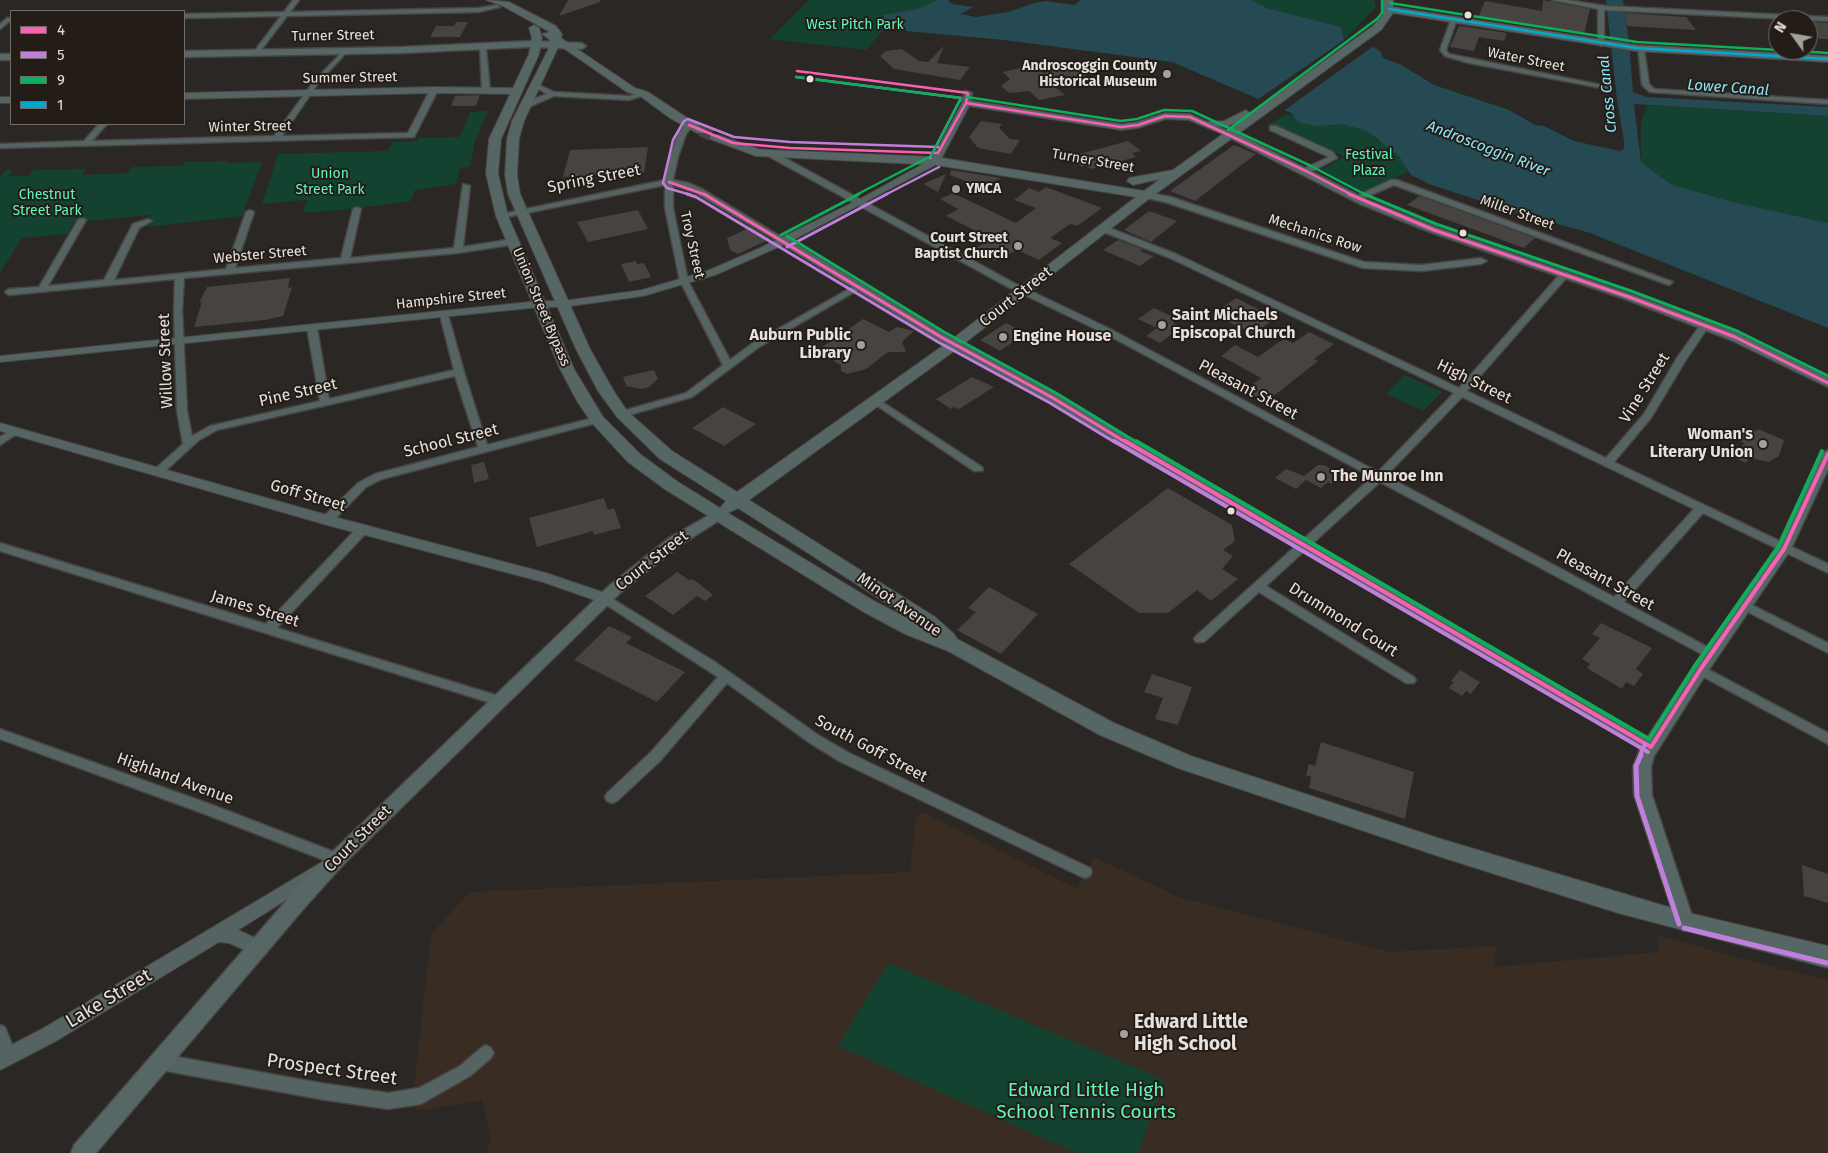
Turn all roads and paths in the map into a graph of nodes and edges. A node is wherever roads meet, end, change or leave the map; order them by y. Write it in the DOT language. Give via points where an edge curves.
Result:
graph roads {
  1 [pos="296,0"];
  2 [pos="1554,0"];
  3 [pos="494,3"];
  4 [pos="1388,5"];
  5 [pos="1604,7"];
  6 [pos="286,14"];
  7 [pos="185,16"];
  8 [pos="0,19"];
  9 [pos="10,19"];
  10 [pos="1454,19"];
  11 [pos="1828,19"];
  12 [pos="1400,22"];
  13 [pos="0,27"];
  14 [pos="534,28"];
  15 [pos="552,28"];
  16 [pos="1390,29"];
  17 [pos="1373,36"];
  18 [pos="556,43"];
  19 [pos="1604,44"];
  20 [pos="536,46"];
  21 [pos="567,46"];
  22 [pos="582,46"];
  23 [pos="482,48"];
  24 [pos="1638,48"];
  25 [pos="345,52"];
  26 [pos="256,53"];
  27 [pos="185,54"];
  28 [pos="1828,58"];
  29 [pos="535,85"];
  30 [pos="1607,87"];
  31 [pos="434,90"];
  32 [pos="486,90"];
  33 [pos="516,91"];
  34 [pos="308,93"];
  35 [pos="553,94"];
  36 [pos="644,94"];
  37 [pos="185,96"];
  38 [pos="1828,102"];
  39 [pos="526,105"];
  40 [pos="1257,110"];
  41 [pos="1182,116"];
  42 [pos="1207,124"];
  43 [pos="102,125"];
  44 [pos="689,125"];
  45 [pos="1274,128"];
  46 [pos="701,131"];
  47 [pos="1232,135"];
  48 [pos="714,136"];
  49 [pos="276,139"];
  50 [pos="733,143"];
  51 [pos="86,144"];
  52 [pos="0,146"];
  53 [pos="770,154"];
  54 [pos="937,157"];
  55 [pos="1180,171"];
  56 [pos="1306,171"];
  57 [pos="1133,181"];
  58 [pos="668,182"];
  59 [pos="466,186"];
  60 [pos="1146,195"];
  61 [pos="1356,198"];
  62 [pos="861,202"];
  63 [pos="357,209"];
  64 [pos="250,212"];
  65 [pos="522,212"];
  66 [pos="502,216"];
  67 [pos="82,220"];
  68 [pos="148,221"];
  69 [pos="1104,229"];
  70 [pos="1434,230"];
  71 [pos="784,241"];
  72 [pos="513,242"];
  73 [pos="1489,249"];
  74 [pos="458,250"];
  75 [pos="345,261"];
  76 [pos="1481,261"];
  77 [pos="1524,261"];
  78 [pos="229,272"];
  79 [pos="1565,274"];
  80 [pos="180,276"];
  81 [pos="684,281"];
  82 [pos="108,282"];
  83 [pos="1669,282"];
  84 [pos="860,287"];
  85 [pos="42,289"];
  86 [pos="1024,290"];
  87 [pos="9,292"];
  88 [pos="540,304"];
  89 [pos="563,304"];
  90 [pos="444,315"];
  91 [pos="1704,326"];
  92 [pos="312,328"];
  93 [pos="179,341"];
  94 [pos="956,343"];
  95 [pos="2,360"];
  96 [pos="728,366"];
  97 [pos="458,372"];
  98 [pos="1828,383"];
  99 [pos="1460,393"];
  100 [pos="876,401"];
  101 [pos="325,402"];
  102 [pos="622,414"];
  103 [pos="597,420"];
  104 [pos="0,427"];
  105 [pos="14,431"];
  106 [pos="0,442"];
  107 [pos="188,444"];
  108 [pos="483,448"];
  109 [pos="1828,454"];
  110 [pos="1607,463"];
  111 [pos="978,469"];
  112 [pos="159,471"];
  113 [pos="1379,477"];
  114 [pos="736,501"];
  115 [pos="1700,508"];
  116 [pos="718,515"];
  117 [pos="327,520"];
  118 [pos="363,529"];
  119 [pos="1303,546"];
  120 [pos="0,547"];
  121 [pos="1784,548"];
  122 [pos="1828,569"];
  123 [pos="1259,587"];
  124 [pos="606,599"];
  125 [pos="1616,604"];
  126 [pos="1744,605"];
  127 [pos="268,630"];
  128 [pos="1200,638"];
  129 [pos="955,646"];
  130 [pos="1828,648"];
  131 [pos="1711,654"];
  132 [pos="1700,670"];
  133 [pos="726,676"];
  134 [pos="1410,680"];
  135 [pos="501,701"];
  136 [pos="0,734"];
  137 [pos="1828,739"];
  138 [pos="1651,747"];
  139 [pos="612,797"];
  140 [pos="337,859"];
  141 [pos="1085,872"];
  142 [pos="1685,922"];
  143 [pos="217,934"];
  144 [pos="258,948"];
  145 [pos="1828,957"];
  146 [pos="0,1032"];
  147 [pos="486,1053"];
  148 [pos="4,1059"];
  149 [pos="161,1062"];
  150 [pos="82,1153"];
  1 -- 6 [label="street"];
  2 -- 5 [label="street"];
  3 -- 6 [label="street" via="478,10"];
  3 -- 14 [label="highway"];
  3 -- 15 [label="highway" via="506,4"];
  4 -- 10 [label="highway"];
  4 -- 17 [label="highway" via="1386,18"];
  5 -- 11 [label="street"];
  5 -- 19 [label="street"];
  6 -- 7 [label="street"];
  6 -- 26 [label="street"];
  8 -- 9 [label="street"];
  9 -- 13 [label="street"];
  10 -- 12 [label="highway"];
  10 -- 19 [label="highway"];
  10 -- 30 [label="street, Water Street" via="1443,52 1469,62"];
  14 -- 18 [label="highway"];
  14 -- 20 [label="highway"];
  15 -- 18 [label="highway" via="557,34"];
  15 -- 22 [label="highway"];
  16 -- 17 [label="highway"];
  17 -- 40 [label="highway, Court Street" via="1350,48 1284,96"];
  18 -- 20 [label="main road, Turner Street"];
  18 -- 21 [label="highway"];
  18 -- 29 [label="highway, Union Street Bypass"];
  19 -- 24 [label="highway"];
  20 -- 23 [label="main road, Turner Street"];
  20 -- 33 [label="highway, Union Street Bypass"];
  21 -- 22 [label="main road"];
  21 -- 36 [label="highway" via="631,90"];
  22 -- 36 [label="highway" via="641,87"];
  23 -- 25 [label="main road, Turner Street"];
  23 -- 32 [label="street"];
  24 -- 28 [label="highway"];
  24 -- 38 [label="street" via="1650,90"];
  25 -- 26 [label="main road, Turner Street"];
  25 -- 34 [label="street"];
  26 -- 27 [label="main road, Turner Street"];
  29 -- 35 [label="street"];
  29 -- 39 [label="highway, Union Street Bypass"];
  31 -- 32 [label="street, Summer Street"];
  31 -- 34 [label="street, Summer Street"];
  31 -- 49 [label="street, Winter Street" via="411,135"];
  32 -- 33 [label="street, Summer Street"];
  33 -- 66 [label="highway, Union Street Bypass" via="502,120 492,156 492,174"];
  34 -- 37 [label="street, Summer Street"];
  34 -- 49 [label="street"];
  35 -- 36 [label="street" via="629,98"];
  35 -- 39 [label="street"];
  36 -- 44 [label="highway"];
  39 -- 65 [label="highway, Union Street Bypass" via="513,138 510,158 514,194"];
  40 -- 42 [label="highway" via="1230,122"];
  40 -- 47 [label="highway, Court Street"];
  41 -- 42 [label="street"];
  41 -- 47 [label="street" via="1214,131"];
  41 -- 54 [label="street" via="1165,116 1121,127 967,98"];
  42 -- 47 [label="street"];
  43 -- 51 [label="street"];
  44 -- 46 [label="highway"];
  44 -- 58 [label="street, Troy Street" via="679,142"];
  45 -- 56 [label="street" via="1333,158"];
  47 -- 55 [label="highway, Court Street"];
  47 -- 56 [label="main road"];
  48 -- 50 [label="highway, Turner Street"];
  49 -- 51 [label="street, Winter Street"];
  50 -- 53 [label="highway, Turner Street"];
  50 -- 54 [label="highway, Turner Street"];
  51 -- 52 [label="street, Winter Street"];
  53 -- 54 [label="highway, Turner Street"];
  53 -- 62 [label="street, Pleasant Street"];
  54 -- 57 [label="highway, Turner Street"];
  54 -- 60 [label="highway, Turner Street"];
  54 -- 62 [label="street, Hampshire Street"];
  55 -- 57 [label="highway"];
  55 -- 60 [label="highway, Court Street"];
  56 -- 61 [label="main road"];
  57 -- 60 [label="highway, Turner Street"];
  58 -- 65 [label="street, Spring Street"];
  58 -- 71 [label="street, Spring Street" via="699,191"];
  58 -- 81 [label="street, Troy Street"];
  59 -- 74 [label="street"];
  60 -- 69 [label="highway, Court Street"];
  60 -- 76 [label="main road, Mechanics Row" via="1167,199 1363,265 1422,268"];
  61 -- 70 [label="main road"];
  61 -- 83 [label="street, Miller Street" via="1394,182"];
  62 -- 71 [label="street, Hampshire Street"];
  62 -- 86 [label="street, Pleasant Street"];
  63 -- 75 [label="street"];
  64 -- 78 [label="street"];
  65 -- 66 [label="street, Spring Street"];
  65 -- 89 [label="highway, Union Street Bypass"];
  66 -- 72 [label="highway, Union Street Bypass"];
  67 -- 85 [label="street"];
  68 -- 82 [label="street" via="136,226"];
  69 -- 86 [label="highway, Court Street"];
  69 -- 99 [label="street, High Street" via="1173,256"];
  70 -- 73 [label="main road"];
  70 -- 76 [label="main road" via="1466,256"];
  71 -- 81 [label="street, Hampshire Street" via="731,265"];
  71 -- 84 [label="street, Spring Street"];
  72 -- 74 [label="street, Webster Street"];
  72 -- 88 [label="highway, Union Street Bypass"];
  73 -- 76 [label="main road"];
  73 -- 77 [label="main road"];
  74 -- 75 [label="street, Webster Street"];
  75 -- 78 [label="street, Webster Street"];
  76 -- 77 [label="main road, Mechanics Row"];
  77 -- 79 [label="main road"];
  78 -- 80 [label="street, Webster Street"];
  79 -- 91 [label="main road"];
  79 -- 99 [label="street"];
  80 -- 82 [label="street, Webster Street"];
  80 -- 93 [label="street, Willow Street"];
  81 -- 89 [label="street, Hampshire Street" via="644,293"];
  81 -- 96 [label="street, Troy Street"];
  82 -- 85 [label="street, Webster Street"];
  84 -- 94 [label="street, Spring Street"];
  84 -- 96 [label="street" via="756,345"];
  85 -- 87 [label="street, Webster Street"];
  86 -- 94 [label="highway, Court Street"];
  86 -- 113 [label="street, Pleasant Street"];
  88 -- 89 [label="street, Hampshire Street"];
  88 -- 90 [label="street, Hampshire Street"];
  88 -- 103 [label="highway, Union Street Bypass" via="568,369"];
  89 -- 102 [label="highway, Union Street Bypass" via="597,374"];
  90 -- 92 [label="street, Hampshire Street"];
  90 -- 97 [label="street"];
  91 -- 98 [label="main road" via="1758,346"];
  91 -- 110 [label="street, Vine Street" via="1648,416"];
  92 -- 93 [label="street, Hampshire Street"];
  92 -- 101 [label="street"];
  93 -- 95 [label="street, Hampshire Street"];
  93 -- 107 [label="street, Willow Street" via="182,411"];
  94 -- 100 [label="highway, Court Street"];
  94 -- 119 [label="street, Spring Street"];
  96 -- 102 [label="street" via="689,394"];
  97 -- 101 [label="street, Pine Street"];
  97 -- 108 [label="street"];
  99 -- 110 [label="street, High Street"];
  99 -- 113 [label="street"];
  100 -- 111 [label="street"];
  100 -- 114 [label="highway, Court Street"];
  101 -- 107 [label="street, Pine Street" via="214,428"];
  102 -- 114 [label="highway, Union Street Bypass" via="666,455"];
  103 -- 108 [label="street, School Street"];
  103 -- 116 [label="highway, Union Street Bypass" via="634,458"];
  104 -- 105 [label="street, Goff Street"];
  105 -- 106 [label="street"];
  105 -- 112 [label="street, Goff Street"];
  107 -- 112 [label="street, Pine Street"];
  108 -- 117 [label="street, School Street" via="371,479"];
  109 -- 121 [label="main road"];
  110 -- 115 [label="street, High Street"];
  112 -- 117 [label="street, Goff Street"];
  113 -- 119 [label="street"];
  113 -- 125 [label="street, Pleasant Street"];
  114 -- 116 [label="highway, Court Street"];
  114 -- 129 [label="highway, Minot Avenue" via="929,622"];
  115 -- 121 [label="street, High Street"];
  115 -- 125 [label="street"];
  116 -- 124 [label="main road, Court Street" via="674,542"];
  116 -- 129 [label="highway, Minot Avenue" via="868,606 911,629"];
  117 -- 118 [label="street, Goff Street"];
  118 -- 124 [label="street, Goff Street" via="546,578"];
  118 -- 127 [label="street"];
  119 -- 123 [label="street"];
  119 -- 138 [label="street, Spring Street"];
  120 -- 127 [label="street, James Street"];
  121 -- 122 [label="street, High Street"];
  121 -- 126 [label="main road"];
  123 -- 128 [label="street"];
  123 -- 134 [label="street, Drummond Court"];
  124 -- 133 [label="street, South Goff Street"];
  124 -- 135 [label="main road, Court Street"];
  125 -- 131 [label="street, Pleasant Street"];
  126 -- 130 [label="street"];
  126 -- 131 [label="main road"];
  127 -- 135 [label="street, James Street"];
  129 -- 142 [label="highway" via="1107,729 1185,762 1441,848"];
  131 -- 132 [label="main road"];
  132 -- 137 [label="street"];
  132 -- 138 [label="main road"];
  133 -- 139 [label="street" via="655,757"];
  133 -- 141 [label="street, South Goff Street" via="844,757"];
  135 -- 140 [label="main road, Court Street"];
  136 -- 140 [label="street, Highland Avenue"];
  138 -- 142 [label="main road" via="1642,768 1643,795"];
  140 -- 143 [label="street, Lake Street"];
  140 -- 144 [label="main road, Court Street"];
  142 -- 145 [label="highway"];
  143 -- 144 [label="street" via="230,935"];
  143 -- 148 [label="street, Lake Street"];
  144 -- 149 [label="main road, Court Street"];
  146 -- 148 [label="street"];
  147 -- 149 [label="street, Prospect Street" via="465,1071 421,1096 388,1101"];
  149 -- 150 [label="main road, Court Street"];
}
